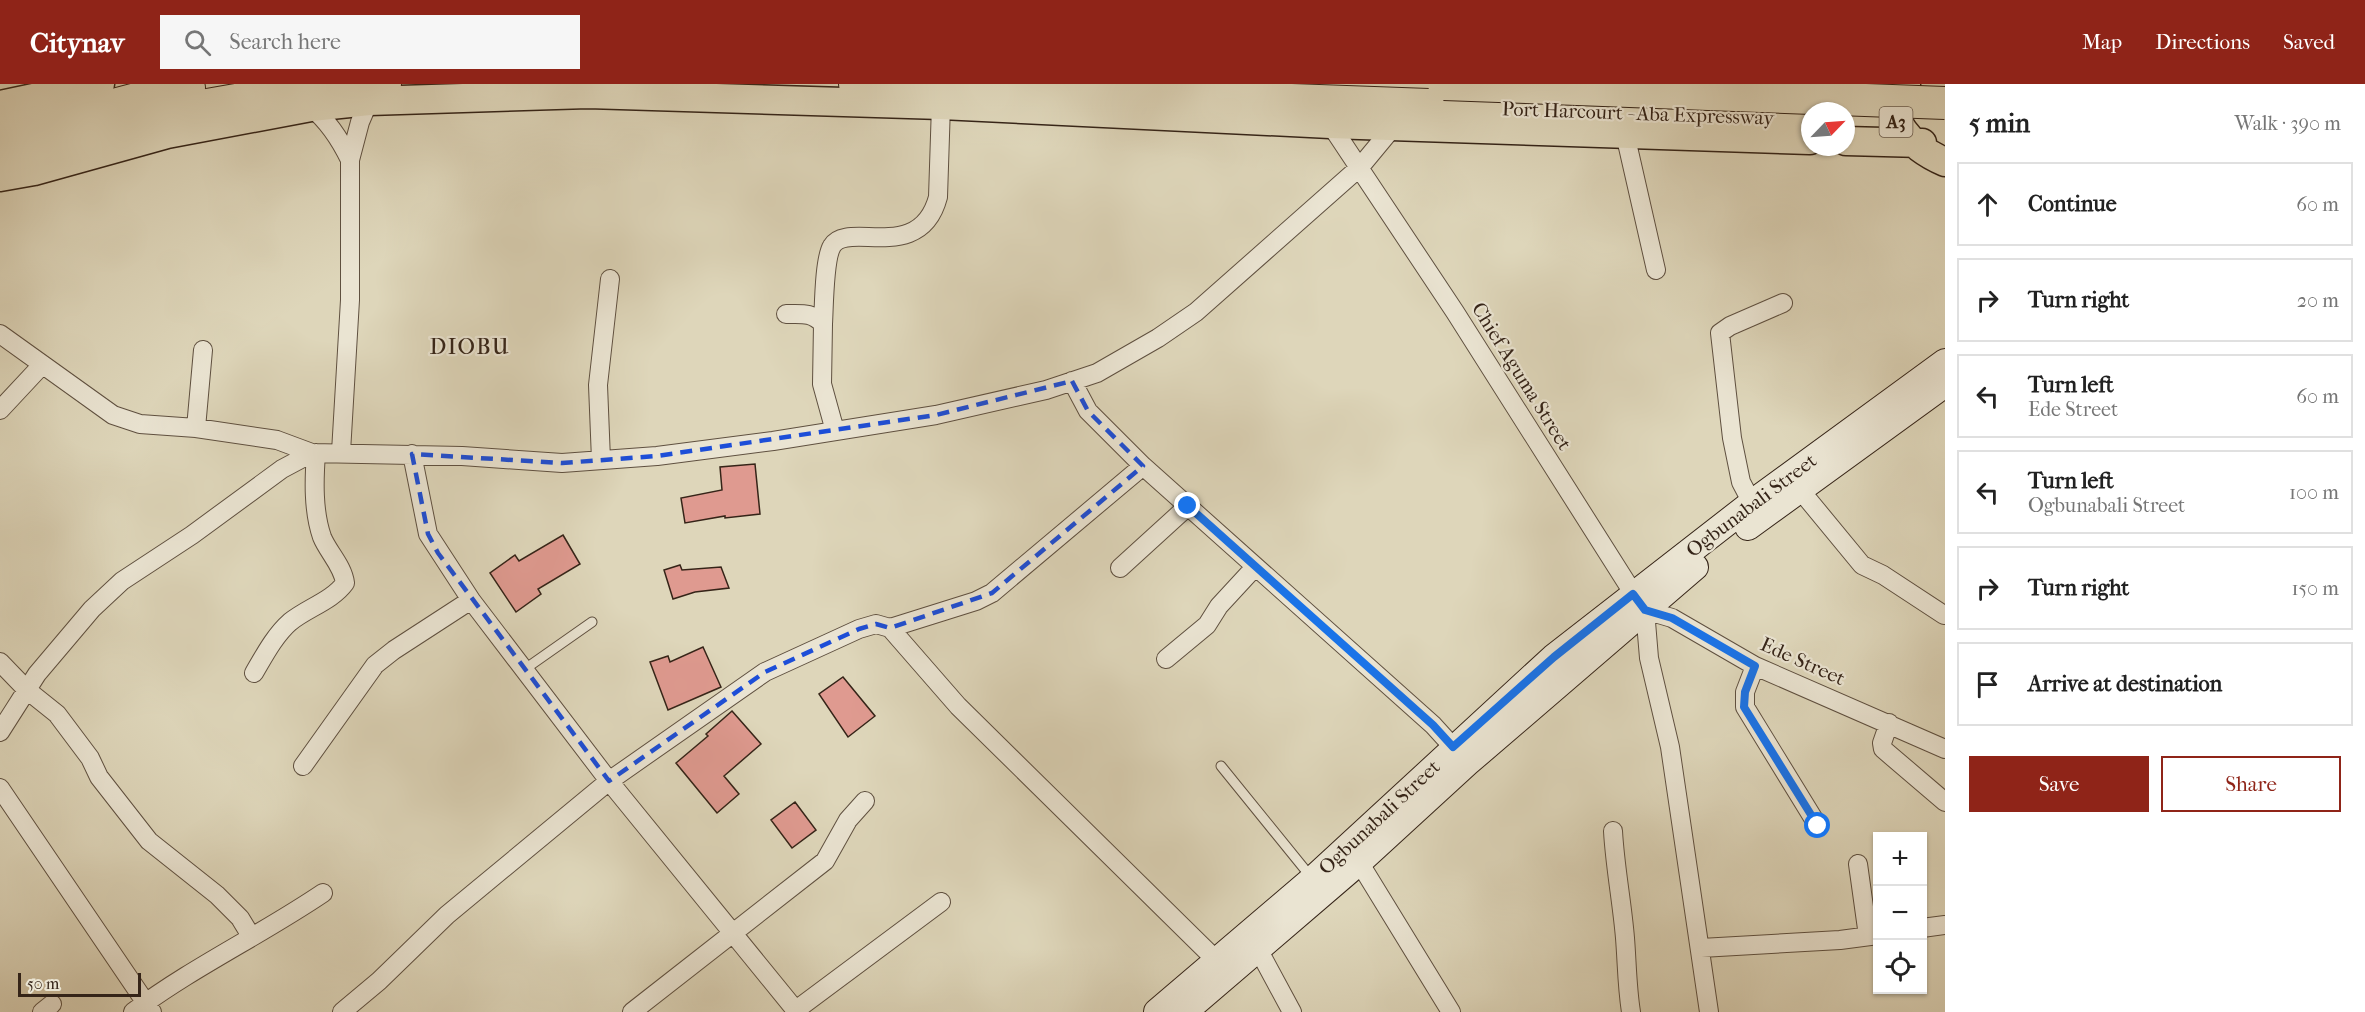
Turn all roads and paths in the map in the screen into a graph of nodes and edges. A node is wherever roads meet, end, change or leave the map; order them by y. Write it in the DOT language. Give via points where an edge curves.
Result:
graph roads {
  1 [pos="100,84"];
  2 [pos="218,84"];
  3 [pos="855,84"];
  4 [pos="1444,84"];
  5 [pos="1906,84"];
  6 [pos="377,93"];
  7 [pos="313,98"];
  8 [pos="1945,103"];
  9 [pos="0,105"];
  10 [pos="941,105"];
  11 [pos="1801,119"];
  12 [pos="1855,120"];
  13 [pos="1330,124"];
  14 [pos="1945,124"];
  15 [pos="1394,126"];
  16 [pos="0,130"];
  17 [pos="167,134"];
  18 [pos="1625,134"];
  19 [pos="1801,140"];
  20 [pos="1855,141"];
  21 [pos="1914,143"];
  22 [pos="1945,144"];
  23 [pos="0,157"];
  24 [pos="350,160"];
  25 [pos="1945,162"];
  26 [pos="1360,167"];
  27 [pos="0,177"];
  28 [pos="1656,270"];
  29 [pos="610,279"];
  30 [pos="1783,303"];
  31 [pos="786,314"];
  32 [pos="823,324"];
  33 [pos="0,334"];
  34 [pos="203,350"];
  35 [pos="1945,362"];
  36 [pos="42,364"];
  37 [pos="1072,381"];
  38 [pos="1945,384"];
  39 [pos="0,410"];
  40 [pos="196,428"];
  41 [pos="834,431"];
  42 [pos="341,452"];
  43 [pos="314,453"];
  44 [pos="412,454"];
  45 [pos="601,460"];
  46 [pos="1143,466"];
  47 [pos="1800,491"];
  48 [pos="1752,503"];
  49 [pos="1188,506"];
  50 [pos="1256,567"];
  51 [pos="1120,568"];
  52 [pos="471,600"];
  53 [pos="1639,602"];
  54 [pos="1944,615"];
  55 [pos="592,622"];
  56 [pos="890,628"];
  57 [pos="1166,659"];
  58 [pos="0,662"];
  59 [pos="1755,666"];
  60 [pos="525,669"];
  61 [pos="254,673"];
  62 [pos="27,690"];
  63 [pos="1890,723"];
  64 [pos="0,732"];
  65 [pos="1453,747"];
  66 [pos="1945,749"];
  67 [pos="303,766"];
  68 [pos="1221,766"];
  69 [pos="609,782"];
  70 [pos="0,788"];
  71 [pos="865,801"];
  72 [pos="1945,802"];
  73 [pos="1818,826"];
  74 [pos="1613,831"];
  75 [pos="1359,862"];
  76 [pos="1858,864"];
  77 [pos="1312,879"];
  78 [pos="323,893"];
  79 [pos="941,902"];
  80 [pos="1945,925"];
  81 [pos="1927,927"];
  82 [pos="733,934"];
  83 [pos="251,936"];
  84 [pos="1873,936"];
  85 [pos="1701,948"];
  86 [pos="1258,949"];
  87 [pos="1217,961"];
  88 [pos="143,1009"];
  89 [pos="796,1011"];
  90 [pos="342,1012"];
  91 [pos="632,1012"];
  92 [pos="1157,1012"];
  93 [pos="1184,1012"];
  94 [pos="1292,1012"];
  95 [pos="1451,1012"];
  96 [pos="1631,1012"];
  97 [pos="1709,1012"];
  1 -- 9 [label="main road"];
  2 -- 16 [label="highway" via="163,92"];
  3 -- 11 [label="highway, Port Harcourt - Aba Expressway"];
  4 -- 8 [label="highway, Port Harcourt - Aba Expressway / A3, bridge"];
  5 -- 21 [label="main road" via="1895,109 1900,129"];
  6 -- 7 [label="highway"];
  6 -- 10 [label="main road" via="588,94"];
  6 -- 24 [label="street" via="360,122"];
  7 -- 17 [label="highway" via="305,95 203,118"];
  7 -- 23 [label="highway" via="171,112 51,147"];
  7 -- 24 [label="street"];
  10 -- 13 [label="main road"];
  10 -- 32 [label="street" via="938,197 934,212 913,232 893,238 845,238 831,247"];
  12 -- 14 [label="highway, A3"];
  13 -- 15 [label="main road"];
  13 -- 26 [label="street, Chief Aguma Street"];
  15 -- 18 [label="main road"];
  15 -- 26 [label="street"];
  17 -- 27 [label="main road"];
  18 -- 19 [label="main road"];
  18 -- 28 [label="street"];
  20 -- 21 [label="main road"];
  21 -- 22 [label="main road"];
  21 -- 25 [label="main road"];
  24 -- 42 [label="street" via="350,300"];
  26 -- 37 [label="street" via="1196,312 1097,373"];
  26 -- 53 [label="street, Chief Aguma Street"];
  29 -- 45 [label="street" via="598,385"];
  30 -- 48 [label="street" via="1720,333 1732,438 1741,482"];
  31 -- 32 [label="street" via="810,314"];
  32 -- 41 [label="street" via="822,384"];
  33 -- 36 [label="street"];
  34 -- 40 [label="street"];
  35 -- 48 [label="street, Ogbunabali Street"];
  36 -- 39 [label="street"];
  36 -- 40 [label="street" via="113,415 140,424"];
  37 -- 41 [label="street" via="936,415"];
  37 -- 46 [label="street" via="1088,411"];
  38 -- 47 [label="street, Ogbunabali Street"];
  40 -- 43 [label="street" via="277,440"];
  41 -- 45 [label="street"];
  42 -- 43 [label="street"];
  42 -- 44 [label="street"];
  43 -- 61 [label="street" via="320,529 345,583 290,623"];
  43 -- 62 [label="street" via="282,469 122,581 92,609"];
  44 -- 45 [label="street" via="562,463"];
  44 -- 52 [label="street" via="428,534"];
  46 -- 49 [label="street"];
  46 -- 56 [label="street" via="992,592 976,601"];
  47 -- 53 [label="street, Ogbunabali Street"];
  47 -- 54 [label="street" via="1862,565"];
  48 -- 53 [label="street, Ogbunabali Street"];
  49 -- 50 [label="street"];
  49 -- 51 [label="street"];
  50 -- 57 [label="street" via="1219,606 1207,625"];
  50 -- 65 [label="street"];
  52 -- 60 [label="street"];
  52 -- 67 [label="street" via="375,665"];
  53 -- 59 [label="street, Ede Street"];
  53 -- 65 [label="street, Ogbunabali Street" via="1554,657"];
  53 -- 75 [label="street, Ogbunabali Street"];
  53 -- 85 [label="street" via="1670,747"];
  55 -- 60 [label="lane"];
  56 -- 69 [label="street" via="876,624 859,629 765,672"];
  56 -- 87 [label="street" via="958,706"];
  58 -- 62 [label="street"];
  59 -- 63 [label="street, Ede Street"];
  59 -- 73 [label="street" via="1744,707"];
  60 -- 69 [label="street"];
  62 -- 64 [label="street"];
  62 -- 83 [label="street" via="57,714 149,841 217,895 240,918"];
  63 -- 66 [label="street, Ede Street"];
  63 -- 72 [label="street" via="1883,749"];
  65 -- 77 [label="street, Ogbunabali Street"];
  68 -- 77 [label="lane"];
  69 -- 82 [label="street"];
  69 -- 90 [label="street" via="447,915"];
  70 -- 88 [label="street"];
  71 -- 82 [label="street" via="848,820 825,861"];
  74 -- 96 [label="street"];
  75 -- 86 [label="street, Ogbunabali Street"];
  75 -- 95 [label="street"];
  76 -- 84 [label="street"];
  77 -- 87 [label="street, Ogbunabali Street"];
  78 -- 83 [label="street"];
  79 -- 89 [label="street"];
  80 -- 81 [label="street"];
  82 -- 89 [label="street"];
  82 -- 91 [label="street"];
  83 -- 88 [label="street"];
  84 -- 85 [label="street"];
  85 -- 97 [label="street"];
  86 -- 93 [label="street, Ogbunabali Street"];
  86 -- 94 [label="street"];
  87 -- 92 [label="street, Ogbunabali Street"];
}
